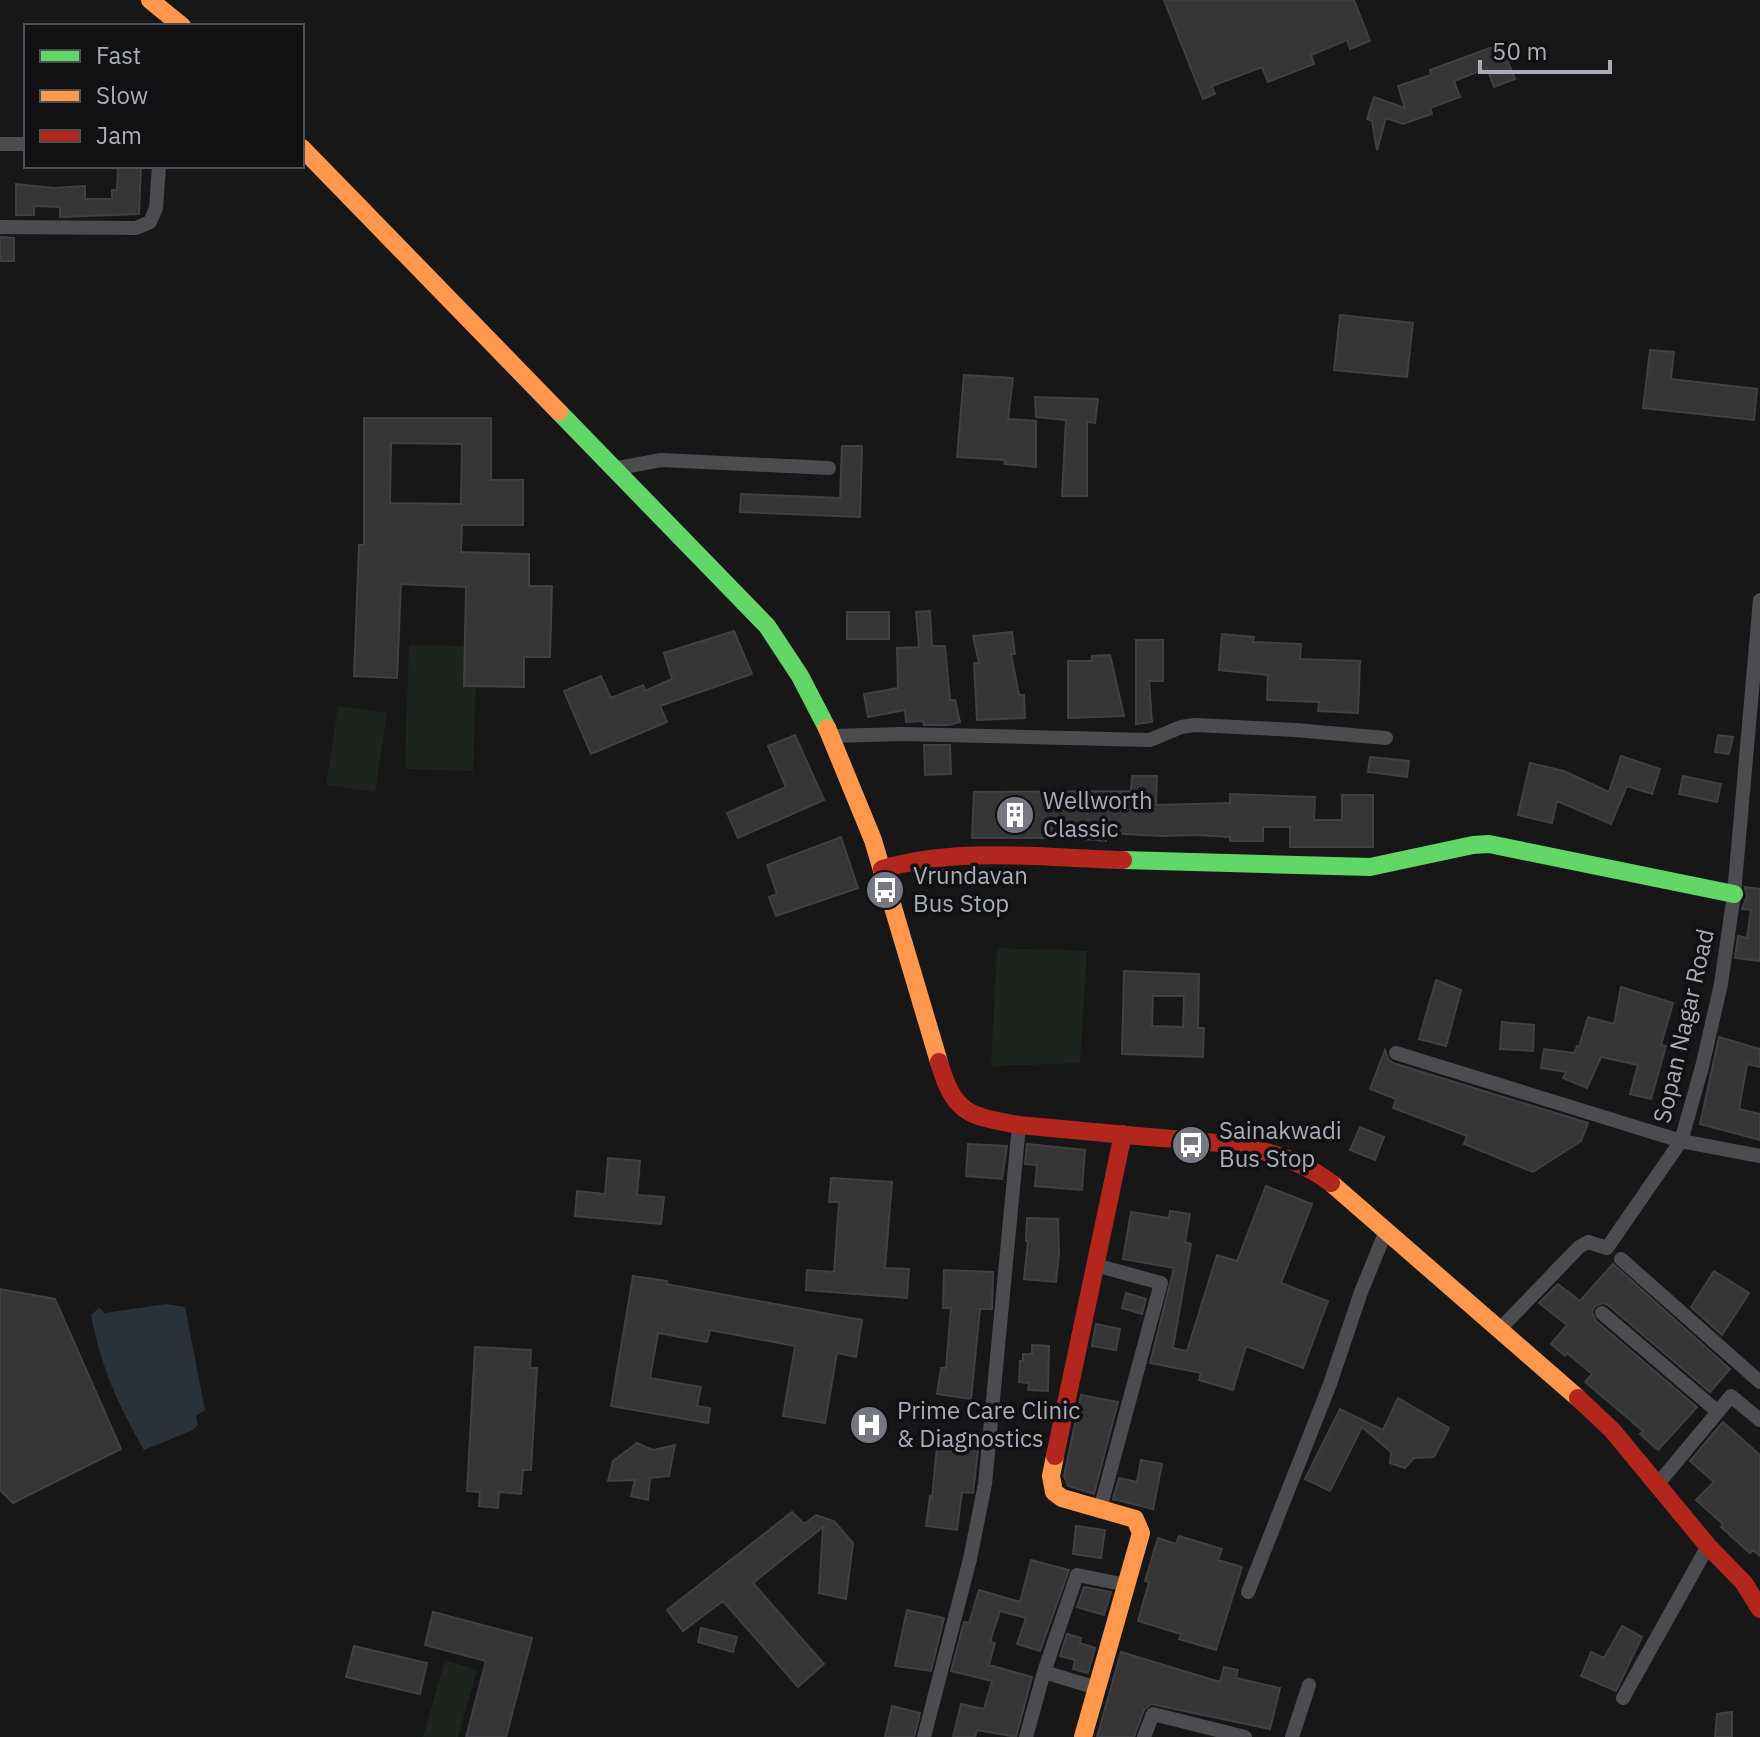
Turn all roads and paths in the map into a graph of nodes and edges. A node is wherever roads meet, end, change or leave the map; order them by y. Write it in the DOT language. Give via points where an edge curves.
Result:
graph roads {
  1 [pos="150,0"];
  2 [pos="180,24"];
  3 [pos="0,144"];
  4 [pos="24,144"];
  5 [pos="304,150"];
  6 [pos="159,168"];
  7 [pos="0,227"];
  8 [pos="829,468"];
  9 [pos="613,469"];
  10 [pos="1760,600"];
  11 [pos="833,736"];
  12 [pos="1386,738"];
  13 [pos="1754,739"];
  14 [pos="882,869"];
  15 [pos="1734,894"];
  16 [pos="1396,1053"];
  17 [pos="1019,1125"];
  18 [pos="1123,1134"];
  19 [pos="1681,1141"];
  20 [pos="1760,1156"];
  21 [pos="1386,1231"];
  22 [pos="1621,1259"];
  23 [pos="1095,1265"];
  24 [pos="1602,1313"];
  25 [pos="1500,1329"];
  26 [pos="1760,1382"];
  27 [pos="1718,1412"];
  28 [pos="1760,1420"];
  29 [pos="1657,1485"];
  30 [pos="1100,1509"];
  31 [pos="1708,1546"];
  32 [pos="1127,1585"];
  33 [pos="1248,1592"];
  34 [pos="1760,1609"];
  35 [pos="1044,1672"];
  36 [pos="1309,1685"];
  37 [pos="1097,1688"];
  38 [pos="1623,1698"];
  39 [pos="1222,1734"];
  40 [pos="924,1737"];
  41 [pos="1026,1737"];
  42 [pos="1083,1737"];
  43 [pos="1144,1737"];
  44 [pos="1245,1737"];
  45 [pos="1292,1737"];
  1 -- 2 [label="street"];
  3 -- 4 [label="street"];
  5 -- 9 [label="street"];
  6 -- 7 [label="street" via="156,208 150,222 136,228"];
  8 -- 9 [label="street" via="661,460"];
  9 -- 11 [label="street" via="767,626"];
  10 -- 13 [label="street, Sopan Nagar Road"];
  11 -- 12 [label="street" via="1150,740 1195,725"];
  11 -- 14 [label="street"];
  13 -- 15 [label="street, Sopan Nagar Road"];
  14 -- 15 [label="street" via="955,856 1370,867 1489,844"];
  14 -- 17 [label="street" via="955,1101 989,1120"];
  15 -- 19 [label="street, Sopan Nagar Road" via="1721,984"];
  16 -- 19 [label="street"];
  17 -- 18 [label="street"];
  17 -- 40 [label="street" via="985,1484"];
  18 -- 21 [label="street" via="1269,1152 1328,1180"];
  18 -- 23 [label="street"];
  19 -- 20 [label="street"];
  19 -- 25 [label="street, Sopan Nagar Road" via="1607,1248 1588,1242 1579,1247"];
  21 -- 25 [label="street"];
  21 -- 33 [label="street"];
  22 -- 26 [label="street"];
  23 -- 30 [label="street" via="1051,1483 1062,1498"];
  23 -- 30 [label="street" via="1161,1283"];
  24 -- 27 [label="street"];
  25 -- 29 [label="street" via="1612,1430"];
  27 -- 28 [label="street" via="1731,1396"];
  27 -- 29 [label="street"];
  29 -- 31 [label="street"];
  30 -- 32 [label="street" via="1135,1519 1140,1526"];
  31 -- 34 [label="street" via="1744,1583"];
  31 -- 38 [label="street"];
  32 -- 35 [label="street" via="1077,1575"];
  32 -- 37 [label="street"];
  35 -- 37 [label="street"];
  35 -- 41 [label="street"];
  36 -- 45 [label="street"];
  37 -- 42 [label="street"];
  39 -- 43 [label="street" via="1153,1714"];
  39 -- 44 [label="street"];
}
